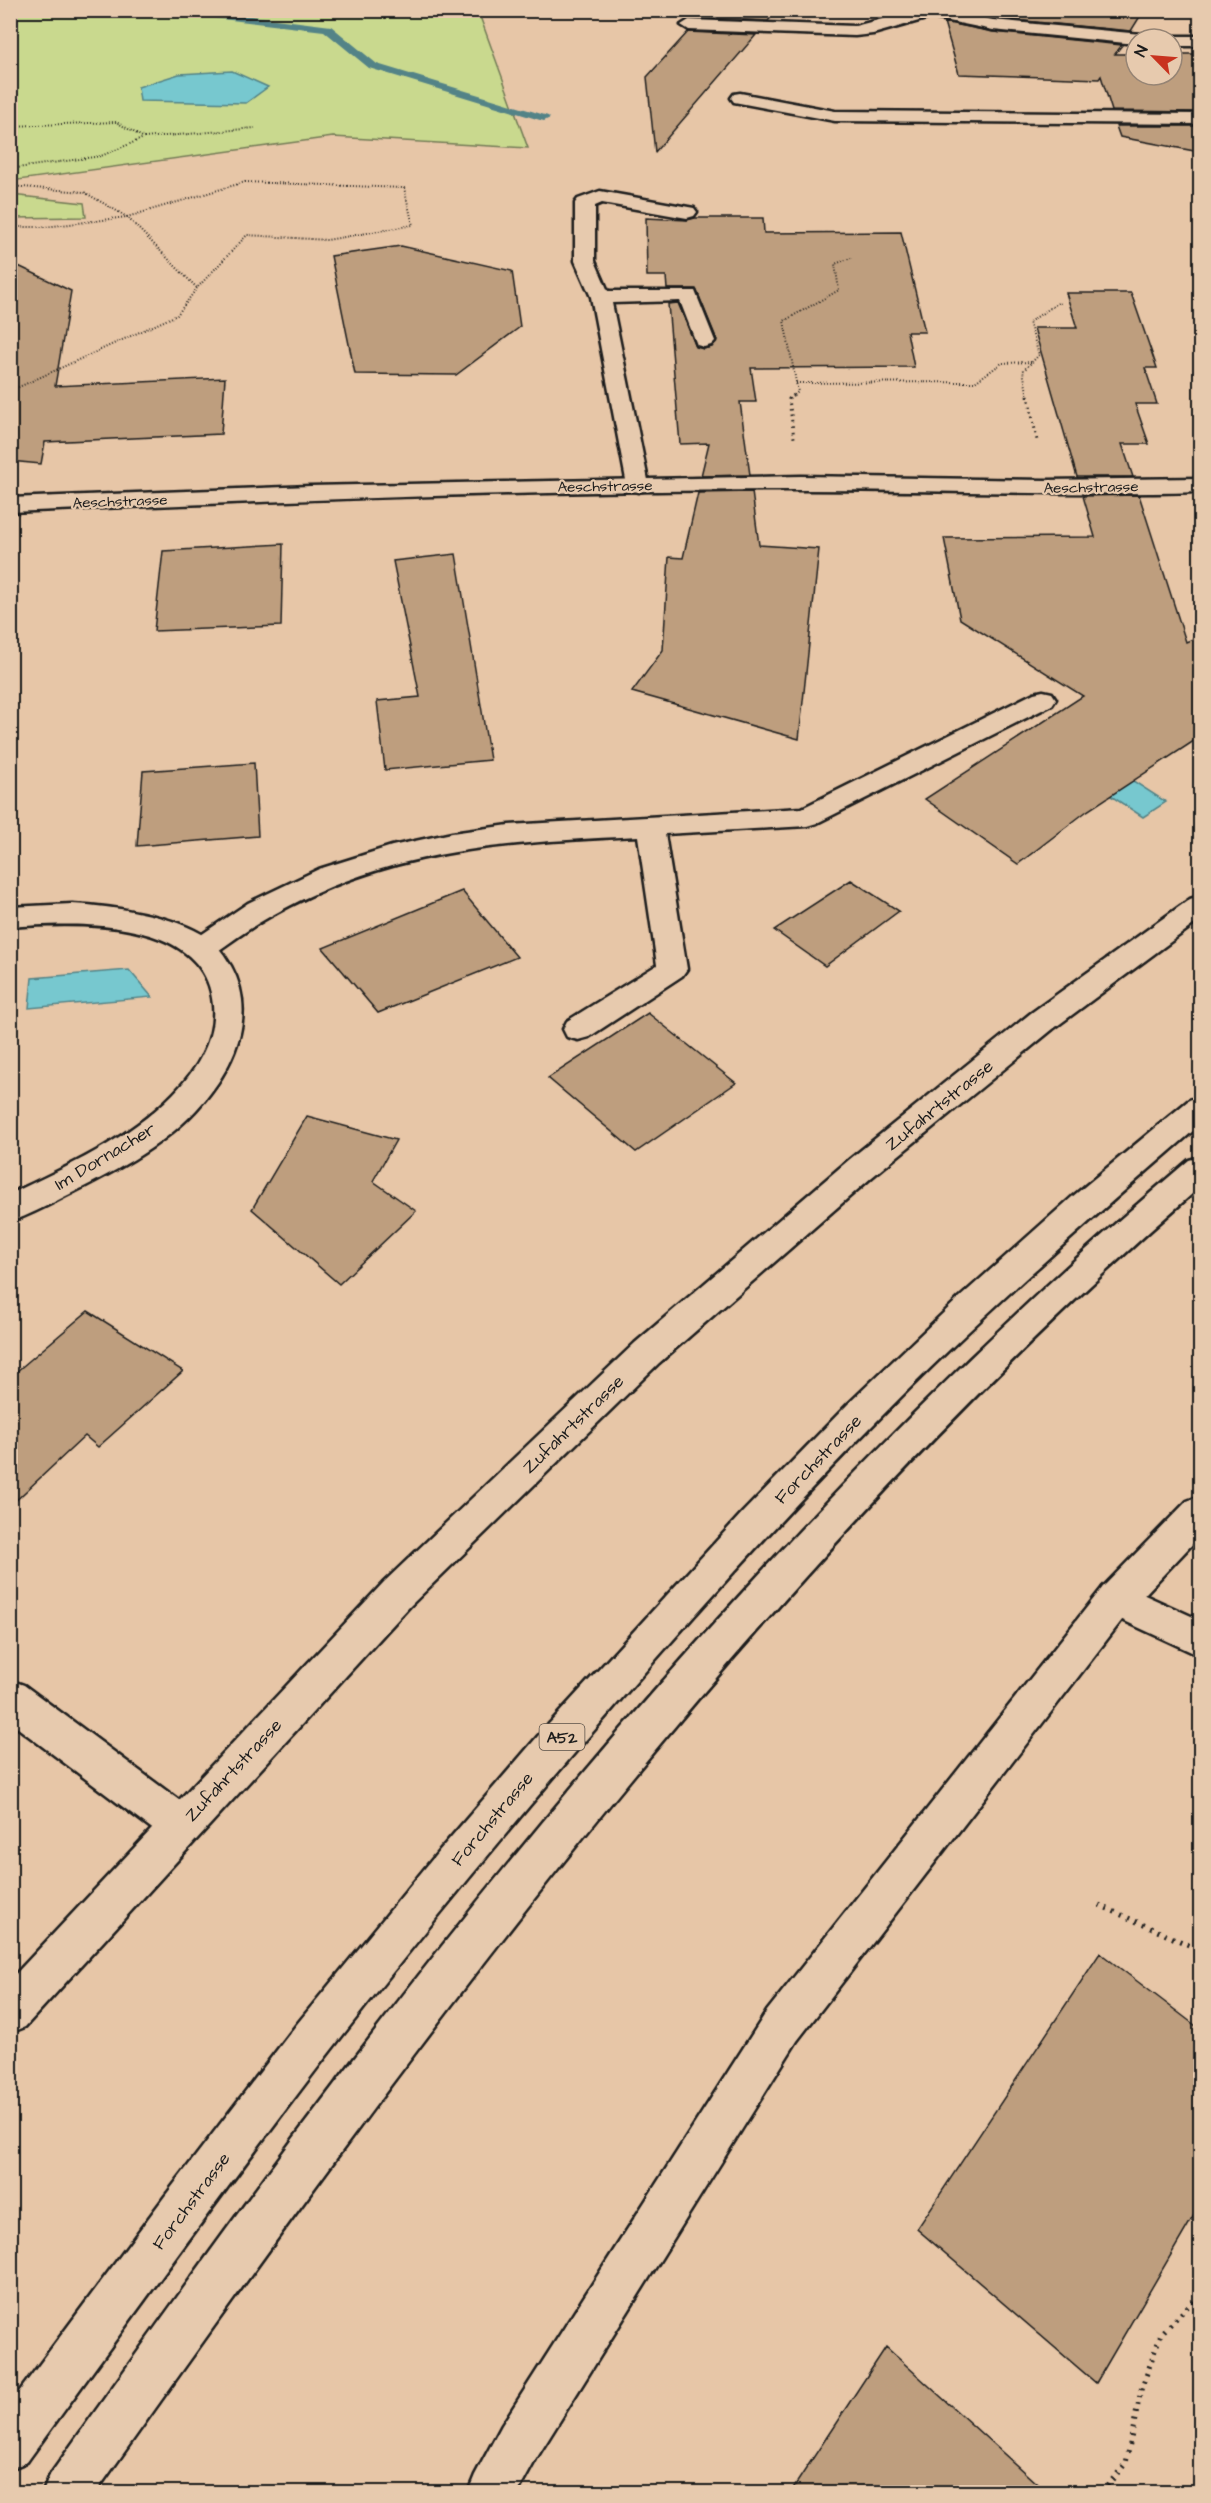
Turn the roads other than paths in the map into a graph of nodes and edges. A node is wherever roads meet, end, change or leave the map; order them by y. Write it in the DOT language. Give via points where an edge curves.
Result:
graph roads {
  1 [pos="923,12"];
  2 [pos="689,25"];
  3 [pos="1124,37"];
  4 [pos="1184,41"];
  5 [pos="1200,41"];
  6 [pos="740,98"];
  7 [pos="1200,118"];
  8 [pos="687,212"];
  9 [pos="601,297"];
  10 [pos="704,341"];
  11 [pos="638,485"];
  12 [pos="1200,485"];
  13 [pos="10,505"];
  14 [pos="1042,699"];
  15 [pos="650,826"];
  16 [pos="1200,906"];
  17 [pos="10,917"];
  18 [pos="202,948"];
  19 [pos="578,1029"];
  20 [pos="1200,1108"];
  21 [pos="1200,1169"];
  22 [pos="10,1209"];
  23 [pos="1200,1512"];
  24 [pos="1116,1599"];
  25 [pos="1200,1639"];
  26 [pos="10,1698"];
  27 [pos="181,1826"];
  28 [pos="10,2012"];
  29 [pos="10,2445"];
  30 [pos="67,2493"];
  31 [pos="492,2493"];
  1 -- 2 [label="main road" via="855,31"];
  1 -- 3 [label="main road" via="993,25"];
  4 -- 5 [label="main road"];
  6 -- 7 [label="main road" via="835,116"];
  8 -- 9 [label="main road" via="600,197 585,203 585,261"];
  9 -- 10 [label="main road" via="688,295"];
  9 -- 11 [label="main road"];
  11 -- 12 [label="main road, Aeschstrasse"];
  11 -- 13 [label="main road, Aeschstrasse"];
  14 -- 15 [label="main road" via="807,817"];
  15 -- 18 [label="main road" via="509,834 392,855 329,876 258,910"];
  15 -- 19 [label="main road" via="672,969"];
  16 -- 27 [label="main road, Zufahrtstrasse" via="1041,1021 861,1168 647,1353 397,1594"];
  17 -- 18 [label="main road, Im Dornacher" via="92,913 154,927"];
  18 -- 22 [label="main road, Im Dornacher" via="219,968 231,1005 230,1028 201,1082 162,1122 117,1152"];
  20 -- 29 [label="main road, Forchstrasse / A52" via="1011,1269 813,1463 682,1601 536,1766 355,1986"];
  21 -- 30 [label="main road" via="1055,1298 955,1395 749,1613 648,1729 472,1941 352,2098"];
  23 -- 24 [label="main road"];
  24 -- 25 [label="main road"];
  24 -- 31 [label="main road" via="782,2026 519,2442"];
  26 -- 27 [label="main road"];
  27 -- 28 [label="main road, Zufahrtstrasse"];
}
